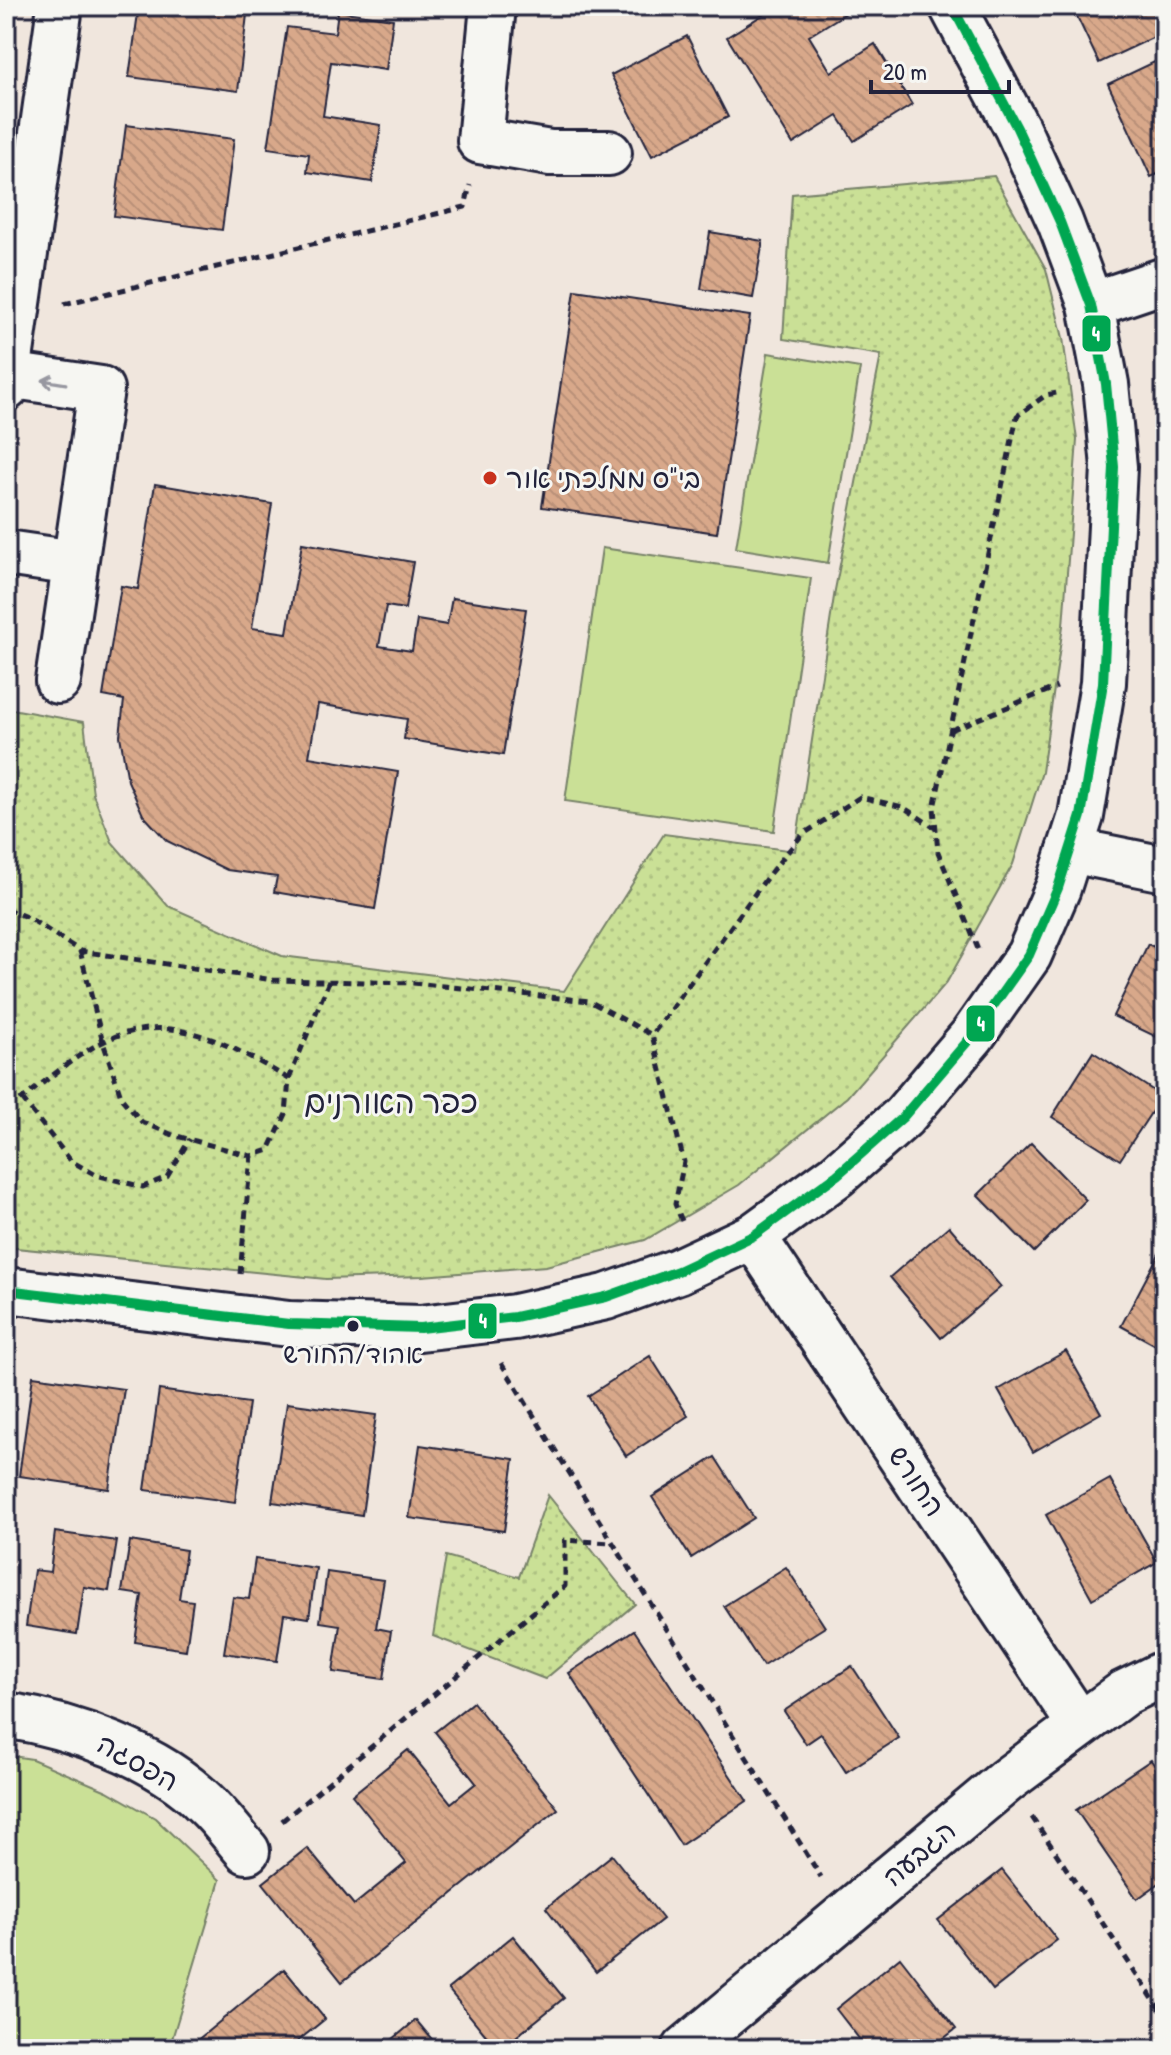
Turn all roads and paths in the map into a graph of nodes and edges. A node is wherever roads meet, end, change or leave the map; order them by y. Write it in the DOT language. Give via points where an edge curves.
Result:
graph roads {
  1 [pos="60,6"];
  2 [pos="493,6"];
  3 [pos="952,6"];
  4 [pos="480,141"];
  5 [pos="609,153"];
  6 [pos="1165,280"];
  7 [pos="1091,305"];
  8 [pos="16,315"];
  9 [pos="7,381"];
  10 [pos="1106,384"];
  11 [pos="6,553"];
  12 [pos="75,563"];
  13 [pos="1104,668"];
  14 [pos="58,681"];
  15 [pos="950,731"];
  16 [pos="936,828"];
  17 [pos="1070,850"];
  18 [pos="1165,869"];
  19 [pos="6,909"];
  20 [pos="80,951"];
  21 [pos="329,981"];
  22 [pos="999,998"];
  23 [pos="652,1035"];
  24 [pos="103,1042"];
  25 [pos="289,1079"];
  26 [pos="22,1099"];
  27 [pos="6,1104"];
  28 [pos="190,1139"];
  29 [pos="251,1156"];
  30 [pos="753,1236"];
  31 [pos="699,1261"];
  32 [pos="6,1290"];
  33 [pos="236,1319"];
  34 [pos="475,1322"];
  35 [pos="613,1543"];
  36 [pos="1165,1673"];
  37 [pos="6,1715"];
  38 [pos="1080,1725"];
  39 [pos="1007,1780"];
  40 [pos="247,1851"];
  41 [pos="845,1916"];
  42 [pos="1165,2017"];
  43 [pos="685,2049"];
  1 -- 8 [label="street"];
  2 -- 4 [label="street"];
  3 -- 7 [label="street" via="1017,128"];
  4 -- 5 [label="street" via="550,153"];
  4 -- 8 [label="path" via="465,207"];
  6 -- 7 [label="street"];
  7 -- 10 [label="street"];
  8 -- 9 [label="street"];
  12 -- 9 [label="street, one-way" via="101,389"];
  10 -- 13 [label="street" via="1114,467"];
  10 -- 15 [label="path" via="1046,395 1017,416"];
  11 -- 12 [label="street"];
  12 -- 14 [label="street"];
  13 -- 15 [label="path"];
  13 -- 17 [label="street" via="1081,816"];
  15 -- 16 [label="path" via="934,808"];
  16 -- 22 [label="path" via="938,852"];
  16 -- 23 [label="path" via="903,807 860,797 802,835"];
  17 -- 18 [label="street"];
  17 -- 22 [label="street" via="1029,955"];
  19 -- 20 [label="path"];
  20 -- 21 [label="path" via="273,980"];
  20 -- 24 [label="path"];
  21 -- 23 [label="path" via="413,983 589,1001"];
  21 -- 25 [label="path"];
  22 -- 30 [label="street" via="903,1117 837,1175"];
  23 -- 31 [label="path" via="684,1162 675,1204"];
  24 -- 25 [label="path" via="143,1028 174,1027 234,1047"];
  24 -- 26 [label="path"];
  24 -- 28 [label="path" via="122,1099 132,1111 142,1122"];
  25 -- 29 [label="path" via="286,1114 269,1150"];
  26 -- 27 [label="path"];
  26 -- 28 [label="path" via="71,1161 96,1175 143,1187 167,1177"];
  28 -- 29 [label="path"];
  29 -- 33 [label="path"];
  30 -- 31 [label="street"];
  30 -- 38 [label="street, החורש"];
  31 -- 34 [label="street" via="606,1297"];
  32 -- 33 [label="street"];
  33 -- 34 [label="street" via="420,1328"];
  34 -- 35 [label="path"];
  35 -- 40 [label="path" via="565,1540 565,1586"];
  35 -- 41 [label="path"];
  36 -- 38 [label="street, הגבעה" via="1124,1693"];
  37 -- 40 [label="street, הפסגה" via="92,1736 159,1768 205,1802"];
  38 -- 39 [label="street, הגבעה"];
  39 -- 41 [label="street, הגבעה"];
  39 -- 42 [label="path"];
  41 -- 43 [label="street, הגבעה"];
}
